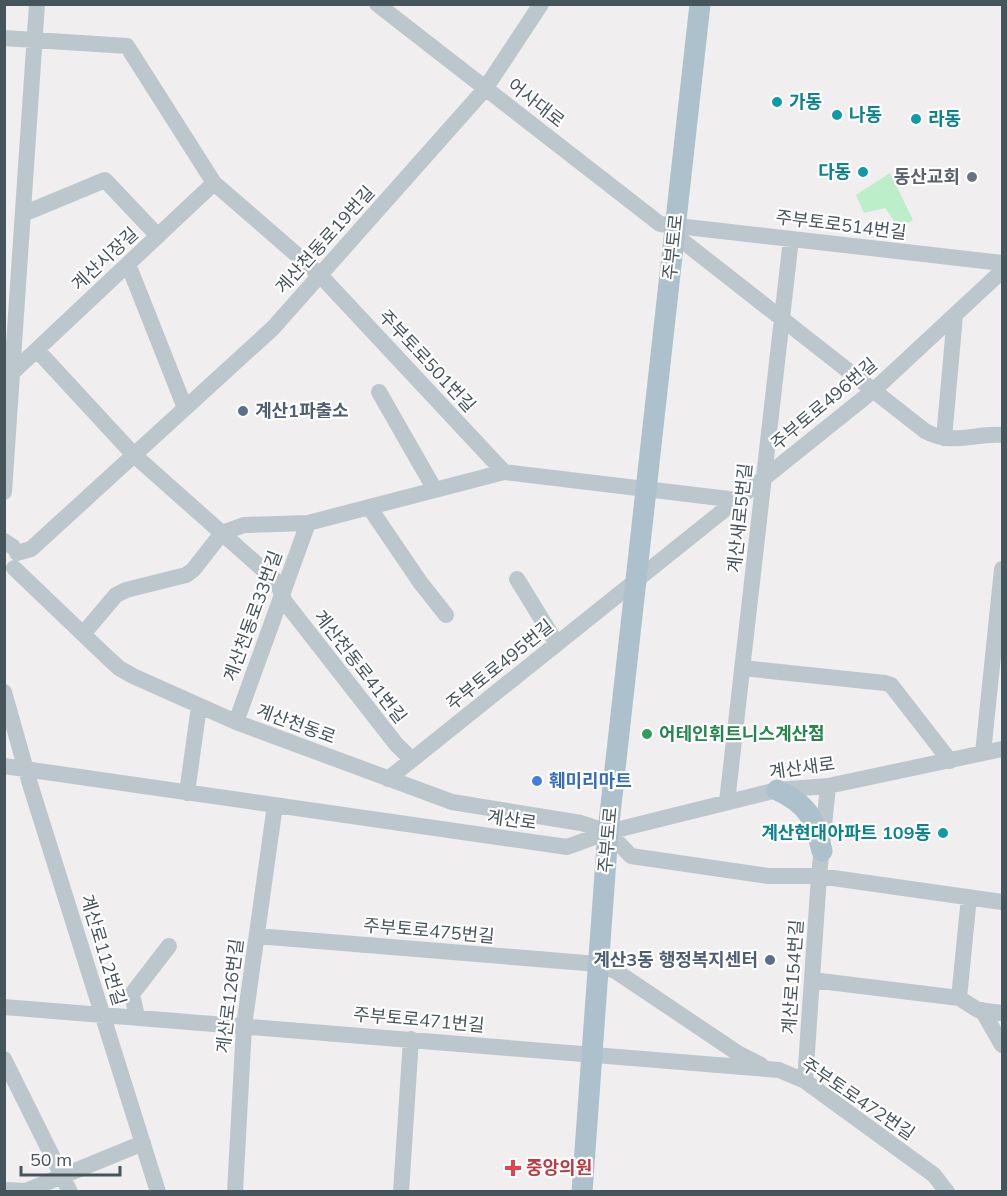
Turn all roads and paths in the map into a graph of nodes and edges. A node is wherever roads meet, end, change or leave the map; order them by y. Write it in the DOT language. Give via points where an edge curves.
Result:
graph roads {
  1 [pos="37,4"];
  2 [pos="377,4"];
  3 [pos="541,4"];
  4 [pos="700,4"];
  5 [pos="4,38"];
  6 [pos="34,45"];
  7 [pos="485,89"];
  8 [pos="214,183"];
  9 [pos="23,214"];
  10 [pos="675,230"];
  11 [pos="158,236"];
  12 [pos="791,239"];
  13 [pos="1002,263"];
  14 [pos="128,264"];
  15 [pos="1002,271"];
  16 [pos="320,275"];
  17 [pos="955,315"];
  18 [pos="782,319"];
  19 [pos="37,350"];
  20 [pos="8,373"];
  21 [pos="874,390"];
  22 [pos="379,392"];
  23 [pos="185,408"];
  24 [pos="1002,435"];
  25 [pos="944,438"];
  26 [pos="134,455"];
  27 [pos="504,472"];
  28 [pos="764,479"];
  29 [pos="646,489"];
  30 [pos="435,490"];
  31 [pos="4,492"];
  32 [pos="736,500"];
  33 [pos="369,507"];
  34 [pos="308,523"];
  35 [pos="222,534"];
  36 [pos="8,559"];
  37 [pos="1002,569"];
  38 [pos="517,579"];
  39 [pos="636,580"];
  40 [pos="282,595"];
  41 [pos="446,615"];
  42 [pos="83,634"];
  43 [pos="557,644"];
  44 [pos="742,668"];
  45 [pos="4,692"];
  46 [pos="199,706"];
  47 [pos="236,722"];
  48 [pos="1002,748"];
  49 [pos="983,753"];
  50 [pos="412,760"];
  51 [pos="950,760"];
  52 [pos="4,766"];
  53 [pos="26,769"];
  54 [pos="388,779"];
  55 [pos="828,786"];
  56 [pos="777,790"];
  57 [pos="188,793"];
  58 [pos="727,802"];
  59 [pos="275,805"];
  60 [pos="608,832"];
  61 [pos="822,851"];
  62 [pos="819,876"];
  63 [pos="969,897"];
  64 [pos="1002,902"];
  65 [pos="257,936"];
  66 [pos="169,946"];
  67 [pos="598,964"];
  68 [pos="812,980"];
  69 [pos="959,998"];
  70 [pos="4,1007"];
  71 [pos="982,1010"];
  72 [pos="1002,1013"];
  73 [pos="103,1015"];
  74 [pos="137,1017"];
  75 [pos="244,1026"];
  76 [pos="411,1039"];
  77 [pos="1002,1046"];
  78 [pos="592,1053"];
  79 [pos="4,1059"];
  80 [pos="770,1069"];
  81 [pos="805,1081"];
  82 [pos="143,1143"];
  83 [pos="62,1176"];
  84 [pos="4,1190"];
  85 [pos="70,1191"];
  86 [pos="158,1191"];
  87 [pos="235,1191"];
  88 [pos="401,1191"];
  89 [pos="582,1191"];
  90 [pos="947,1191"];
  1 -- 6 [label="street"];
  2 -- 7 [label="street, 어사대로"];
  3 -- 7 [label="street, 계산천동로19번길"];
  4 -- 10 [label="main road, 주부토로"];
  5 -- 6 [label="street"];
  6 -- 8 [label="street, 주부토로501번길" via="128,46"];
  6 -- 9 [label="street"];
  7 -- 10 [label="street, 어사대로" via="660,224"];
  7 -- 16 [label="street, 계산천동로19번길"];
  8 -- 11 [label="street"];
  8 -- 16 [label="street, 주부토로501번길"];
  9 -- 11 [label="street, 계산시장길" via="105,180"];
  9 -- 20 [label="street"];
  10 -- 12 [label="street, 주부토로514번길"];
  10 -- 18 [label="street"];
  10 -- 29 [label="main road, 주부토로"];
  11 -- 14 [label="street, 계산시장길"];
  12 -- 13 [label="street, 주부토로514번길"];
  12 -- 18 [label="street, 계산새로5번길"];
  14 -- 19 [label="street, 계산시장길"];
  14 -- 23 [label="street"];
  15 -- 17 [label="street, 주부토로496번길"];
  16 -- 23 [label="street, 계산천동로19번길" via="273,328"];
  16 -- 27 [label="street, 주부토로501번길"];
  17 -- 21 [label="street, 주부토로496번길"];
  17 -- 25 [label="street"];
  18 -- 21 [label="street"];
  18 -- 28 [label="street, 계산새로5번길"];
  19 -- 20 [label="street, 계산시장길"];
  19 -- 26 [label="street"];
  20 -- 31 [label="street"];
  21 -- 25 [label="street" via="925,431"];
  21 -- 28 [label="street, 주부토로496번길"];
  22 -- 30 [label="street"];
  23 -- 26 [label="street, 계산천동로19번길"];
  24 -- 25 [label="street"];
  26 -- 35 [label="street"];
  26 -- 36 [label="street, 계산천동로19번길" via="31,549"];
  27 -- 29 [label="street"];
  27 -- 30 [label="street"];
  28 -- 32 [label="street, 주부토로496번길"];
  28 -- 44 [label="street, 계산새로5번길"];
  29 -- 32 [label="street"];
  29 -- 39 [label="main road, 주부토로"];
  30 -- 33 [label="street"];
  32 -- 39 [label="street, 주부토로496번길"];
  33 -- 34 [label="street"];
  33 -- 41 [label="street"];
  34 -- 35 [label="street" via="244,525"];
  34 -- 40 [label="street, 계산천동로33번길"];
  35 -- 40 [label="street, 계산천동로41번길" via="277,582"];
  35 -- 42 [label="street" via="186,575 116,595"];
  36 -- 42 [label="street, 계산천동로"];
  37 -- 49 [label="street"];
  38 -- 43 [label="street"];
  39 -- 43 [label="street, 주부토로495번길"];
  39 -- 60 [label="main road, 주부토로"];
  40 -- 47 [label="street, 계산천동로33번길"];
  40 -- 50 [label="street, 계산천동로41번길"];
  42 -- 46 [label="street, 계산천동로" via="119,668"];
  43 -- 50 [label="street, 주부토로495번길"];
  44 -- 51 [label="street" via="885,682"];
  44 -- 58 [label="street, 계산새로5번길"];
  45 -- 53 [label="street, 계산로112번길"];
  46 -- 47 [label="street, 계산천동로"];
  46 -- 57 [label="street"];
  47 -- 54 [label="street, 계산천동로"];
  48 -- 49 [label="street, 계산새로"];
  49 -- 51 [label="street, 계산새로"];
  50 -- 54 [label="street, 주부토로495번길"];
  51 -- 55 [label="street, 계산새로"];
  52 -- 53 [label="street, 계산로"];
  53 -- 57 [label="street, 계산로"];
  53 -- 73 [label="street, 계산로112번길"];
  54 -- 60 [label="street, 계산천동로" via="452,802 575,822"];
  55 -- 56 [label="street, 계산새로"];
  55 -- 61 [label="street, 계산로154번길"];
  56 -- 58 [label="street, 계산새로"];
  56 -- 61 [label="main road" via="795,798 808,812"];
  57 -- 59 [label="street, 계산로"];
  58 -- 60 [label="street, 계산새로"];
  59 -- 60 [label="street, 계산로" via="567,847"];
  59 -- 65 [label="street, 계산로126번길"];
  60 -- 62 [label="street" via="631,856 768,876"];
  60 -- 67 [label="main road, 주부토로"];
  61 -- 62 [label="street, 계산로154번길"];
  62 -- 63 [label="street"];
  62 -- 68 [label="street, 계산로154번길"];
  63 -- 64 [label="street"];
  63 -- 69 [label="street"];
  65 -- 67 [label="street, 주부토로475번길"];
  65 -- 75 [label="street, 계산로126번길"];
  66 -- 74 [label="street" via="132,994"];
  67 -- 78 [label="main road, 주부토로"];
  67 -- 80 [label="street" via="617,972 739,1054"];
  68 -- 69 [label="street"];
  68 -- 81 [label="street, 계산로154번길"];
  69 -- 71 [label="street"];
  70 -- 73 [label="street, 주부토로471번길"];
  71 -- 72 [label="street"];
  71 -- 77 [label="street"];
  73 -- 74 [label="street, 주부토로471번길"];
  73 -- 82 [label="street, 계산로112번길"];
  74 -- 75 [label="street, 주부토로471번길"];
  75 -- 76 [label="street, 주부토로471번길"];
  75 -- 87 [label="street, 계산로126번길"];
  76 -- 78 [label="street, 주부토로471번길"];
  76 -- 88 [label="street"];
  78 -- 80 [label="street, 주부토로472번길"];
  78 -- 89 [label="main road, 주부토로"];
  79 -- 83 [label="street"];
  80 -- 81 [label="street, 주부토로472번길"];
  81 -- 90 [label="street, 주부토로472번길" via="934,1175"];
  82 -- 83 [label="street"];
  82 -- 86 [label="street, 계산로112번길"];
  83 -- 84 [label="street" via="26,1191"];
  83 -- 85 [label="street"];
}
